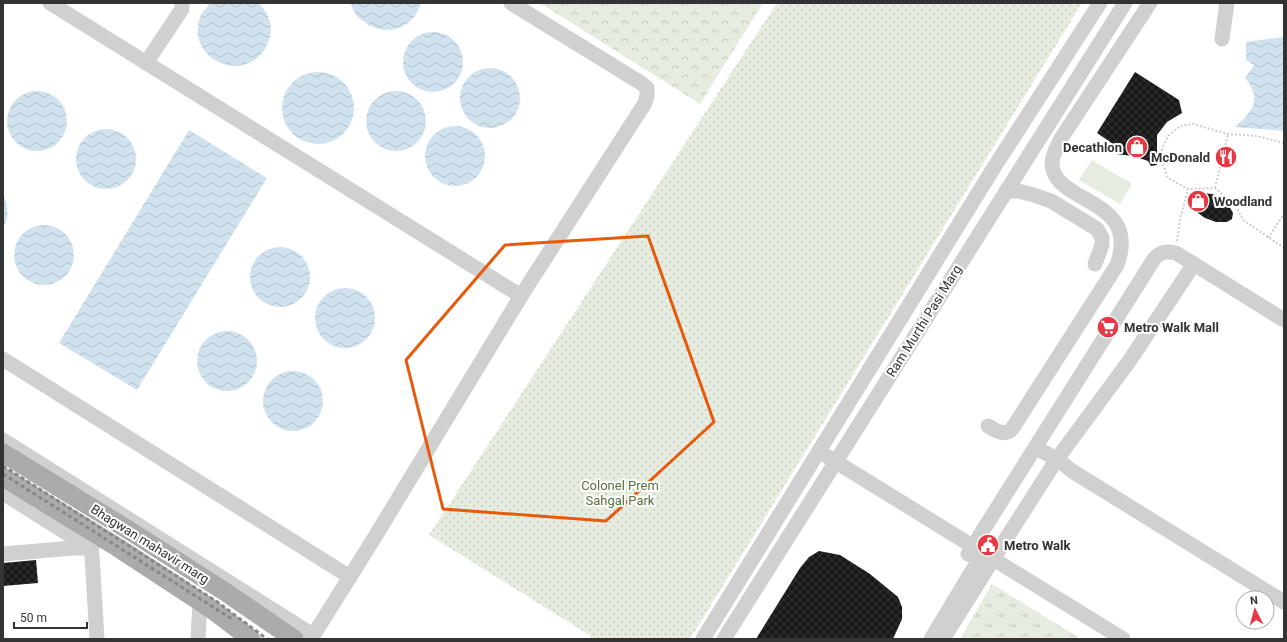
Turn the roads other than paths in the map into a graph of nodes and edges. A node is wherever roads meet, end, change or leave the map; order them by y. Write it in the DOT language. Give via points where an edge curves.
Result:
graph roads {
  1 [pos="50,3"];
  2 [pos="182,3"];
  3 [pos="511,3"];
  4 [pos="1100,3"];
  5 [pos="1125,3"];
  6 [pos="1150,3"];
  7 [pos="1227,3"];
  8 [pos="1138,22"];
  9 [pos="1107,31"];
  10 [pos="1222,39"];
  11 [pos="1097,47"];
  12 [pos="146,63"];
  13 [pos="1094,86"];
  14 [pos="1006,191"];
  15 [pos="1095,264"];
  16 [pos="1194,264"];
  17 [pos="521,296"];
  18 [pos="1284,320"];
  19 [pos="3,359"];
  20 [pos="988,426"];
  21 [pos="3,440"];
  22 [pos="3,452"];
  23 [pos="1032,453"];
  24 [pos="816,455"];
  25 [pos="1057,459"];
  26 [pos="833,466"];
  27 [pos="3,477"];
  28 [pos="3,493"];
  29 [pos="117,547"];
  30 [pos="90,548"];
  31 [pos="3,554"];
  32 [pos="980,558"];
  33 [pos="350,577"];
  34 [pos="200,602"];
  35 [pos="1284,602"];
  36 [pos="312,637"];
  37 [pos="97,639"];
  38 [pos="198,639"];
  39 [pos="250,639"];
  40 [pos="294,639"];
  41 [pos="703,639"];
  42 [pos="724,639"];
  43 [pos="930,639"];
  44 [pos="943,639"];
  45 [pos="1105,639"];
  46 [pos="1123,639"];
  1 -- 12 [label="street"];
  2 -- 12 [label="street" via="182,9"];
  3 -- 17 [label="street" via="647,88 645,103"];
  4 -- 24 [label="street, Ram Murthi Pasi Marg" via="992,170"];
  5 -- 9 [label="street, Ram Murthi Pasi Marg"];
  6 -- 8 [label="street"];
  7 -- 10 [label="street"];
  8 -- 9 [label="street" via="1119,32"];
  8 -- 13 [label="street"];
  9 -- 11 [label="street, Ram Murthi Pasi Marg"];
  11 -- 13 [label="street" via="1101,58"];
  11 -- 14 [label="street, Ram Murthi Pasi Marg"];
  12 -- 17 [label="street"];
  13 -- 20 [label="street" via="1056,148 1052,162 1053,170 1056,178 1064,185 1115,221 1120,231 1121,254 1112,274 1009,433 1005,434"];
  14 -- 15 [label="street" via="1023,192 1051,201 1097,229 1102,238 1102,245"];
  14 -- 26 [label="street, Ram Murthi Pasi Marg"];
  16 -- 18 [label="street"];
  16 -- 23 [label="street" via="1176,253 1166,251 1154,258"];
  16 -- 25 [label="street" via="1130,360"];
  17 -- 33 [label="street"];
  19 -- 33 [label="street"];
  21 -- 36 [label="street"];
  22 -- 40 [label="main road, Bhagwan mahavir marg" via="224,591"];
  23 -- 25 [label="street"];
  23 -- 32 [label="street"];
  24 -- 26 [label="street"];
  24 -- 41 [label="street, Ram Murthi Pasi Marg"];
  25 -- 32 [label="street"];
  25 -- 35 [label="street"];
  26 -- 32 [label="street"];
  26 -- 42 [label="street, Ram Murthi Pasi Marg"];
  27 -- 29 [label="main road, Bhagwan mahavir marg"];
  28 -- 30 [label="street"];
  29 -- 30 [label="street"];
  29 -- 34 [label="main road, Bhagwan mahavir marg"];
  30 -- 31 [label="street"];
  30 -- 37 [label="street"];
  32 -- 43 [label="street"];
  32 -- 44 [label="street"];
  32 -- 45 [label="street"];
  32 -- 46 [label="street"];
  33 -- 36 [label="street"];
  34 -- 38 [label="street"];
  34 -- 39 [label="main road, Bhagwan mahavir marg"];
}
